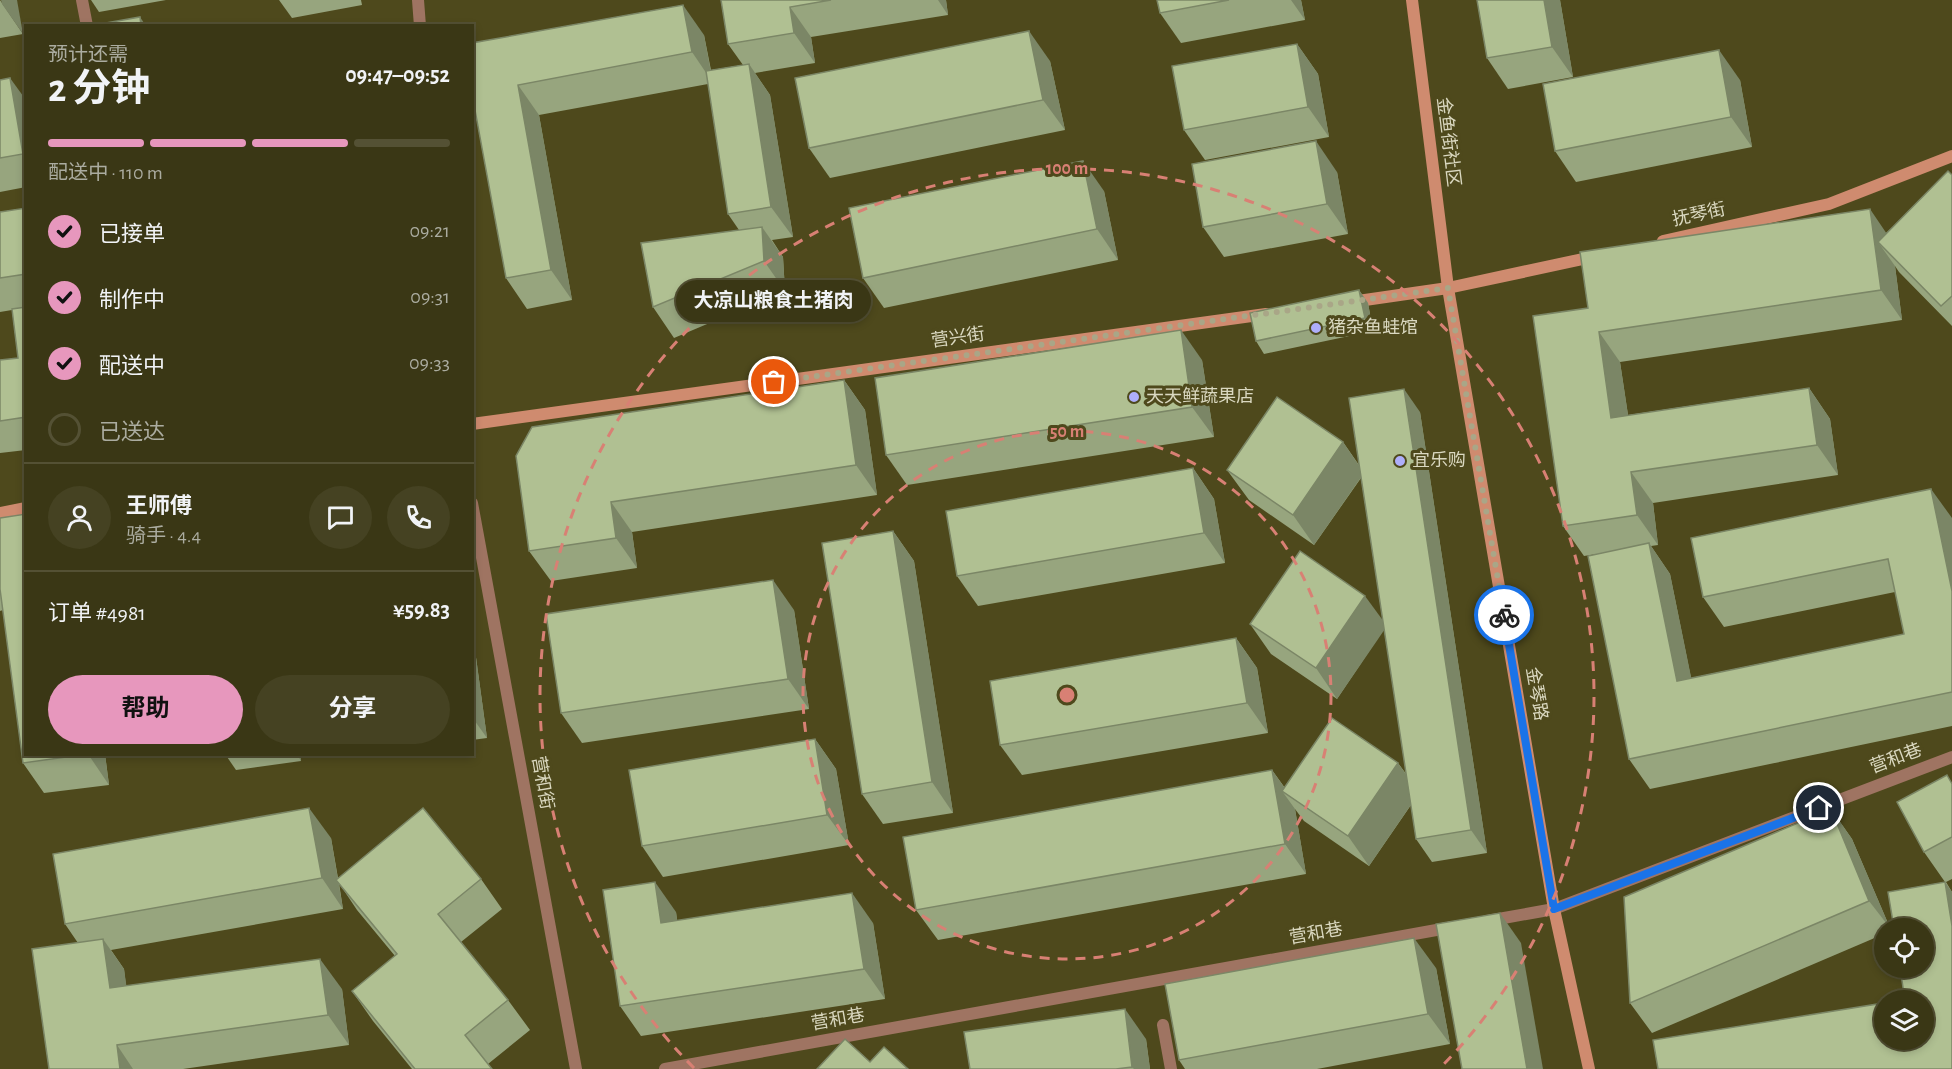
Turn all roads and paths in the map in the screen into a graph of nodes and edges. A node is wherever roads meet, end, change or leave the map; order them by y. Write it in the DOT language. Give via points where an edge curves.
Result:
graph roads {
  1 [pos="82,0"];
  2 [pos="418,0"];
  3 [pos="1412,0"];
  4 [pos="87,24"];
  5 [pos="420,24"];
  6 [pos="1952,156"];
  7 [pos="1656,243"];
  8 [pos="1610,253"];
  9 [pos="1448,288"];
  10 [pos="1342,303"];
  11 [pos="1284,311"];
  12 [pos="474,424"];
  13 [pos="24,508"];
  14 [pos="0,513"];
  15 [pos="474,514"];
  16 [pos="1952,757"];
  17 [pos="1554,909"];
  18 [pos="1163,1025"];
  19 [pos="576,1069"];
  20 [pos="665,1069"];
  21 [pos="1171,1069"];
  22 [pos="1588,1069"];
  1 -- 4 [label="street"];
  2 -- 5 [label="street"];
  3 -- 9 [label="street, 金鱼街社区"];
  6 -- 7 [label="street, 抚琴街" via="1829,204"];
  8 -- 9 [label="street"];
  9 -- 10 [label="street"];
  9 -- 17 [label="street, 金琴路"];
  11 -- 12 [label="street, 营兴街"];
  13 -- 14 [label="street"];
  15 -- 19 [label="street, 营和街"];
  16 -- 17 [label="street, 营和巷"];
  17 -- 20 [label="street, 营和巷"];
  17 -- 22 [label="street, 金琴路"];
  18 -- 21 [label="street"];
}
